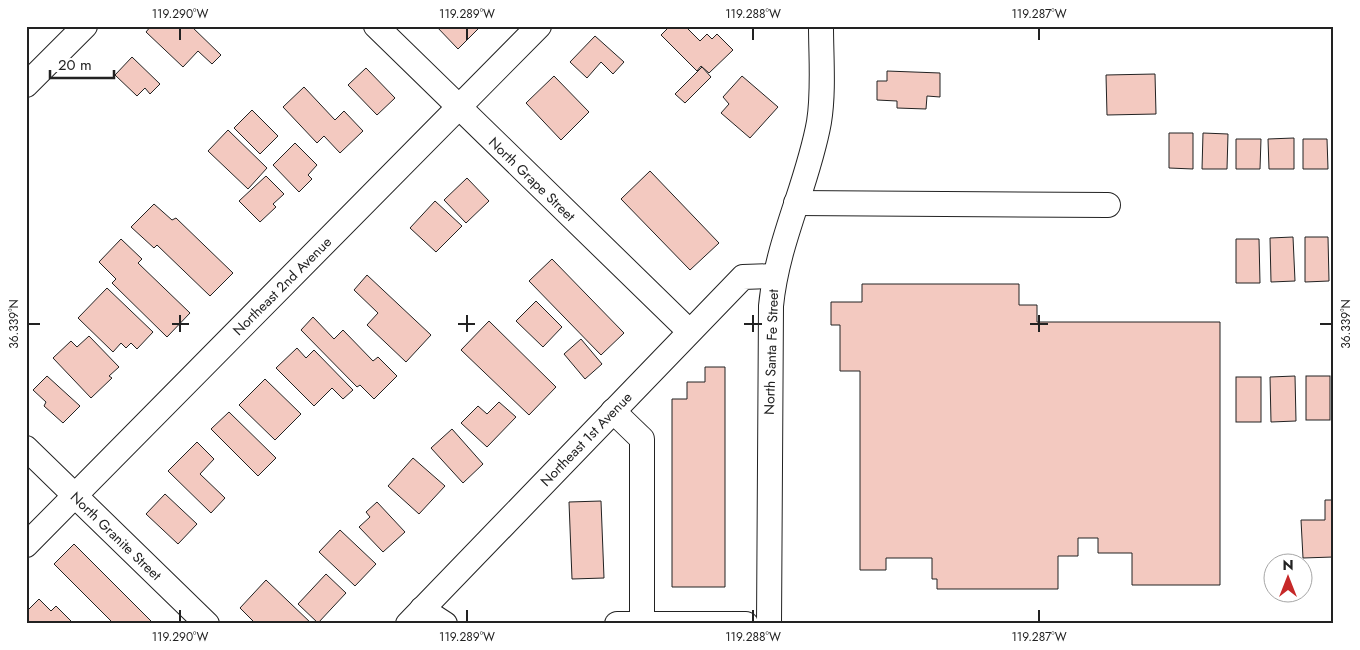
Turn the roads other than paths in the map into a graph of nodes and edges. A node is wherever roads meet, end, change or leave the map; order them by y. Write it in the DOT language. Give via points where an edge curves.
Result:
graph roads {
  1 [pos="85,26"];
  2 [pos="376,26"];
  3 [pos="538,26"];
  4 [pos="820,26"];
  5 [pos="26,85"];
  6 [pos="458,108"];
  7 [pos="796,203"];
  8 [pos="1108,205"];
  9 [pos="774,276"];
  10 [pos="689,331"];
  11 [pos="613,411"];
  12 [pos="26,448"];
  13 [pos="74,497"];
  14 [pos="26,545"];
  15 [pos="415,616"];
  16 [pos="207,624"];
  17 [pos="445,624"];
  18 [pos="618,624"];
  19 [pos="642,624"];
  20 [pos="746,624"];
  21 [pos="769,624"];
  1 -- 5 [label="street"];
  2 -- 6 [label="street, North Grape Street"];
  3 -- 6 [label="street, Northeast 2nd Avenue"];
  4 -- 7 [label="street, North Santa Fe Street" via="819,120"];
  6 -- 10 [label="street, North Grape Street"];
  6 -- 13 [label="street, Northeast 2nd Avenue"];
  7 -- 8 [label="street"];
  7 -- 9 [label="street, North Santa Fe Street"];
  9 -- 10 [label="street, Northeast 1st Avenue" via="743,277"];
  9 -- 21 [label="street, North Santa Fe Street" via="770,351"];
  10 -- 11 [label="street, Northeast 1st Avenue"];
  11 -- 15 [label="street, Northeast 1st Avenue"];
  11 -- 19 [label="street" via="642,439"];
  12 -- 13 [label="street, North Granite Street"];
  13 -- 14 [label="street, Northeast 2nd Avenue"];
  13 -- 16 [label="street, North Granite Street"];
  15 -- 17 [label="street"];
  18 -- 19 [label="street"];
  19 -- 20 [label="street"];
}
